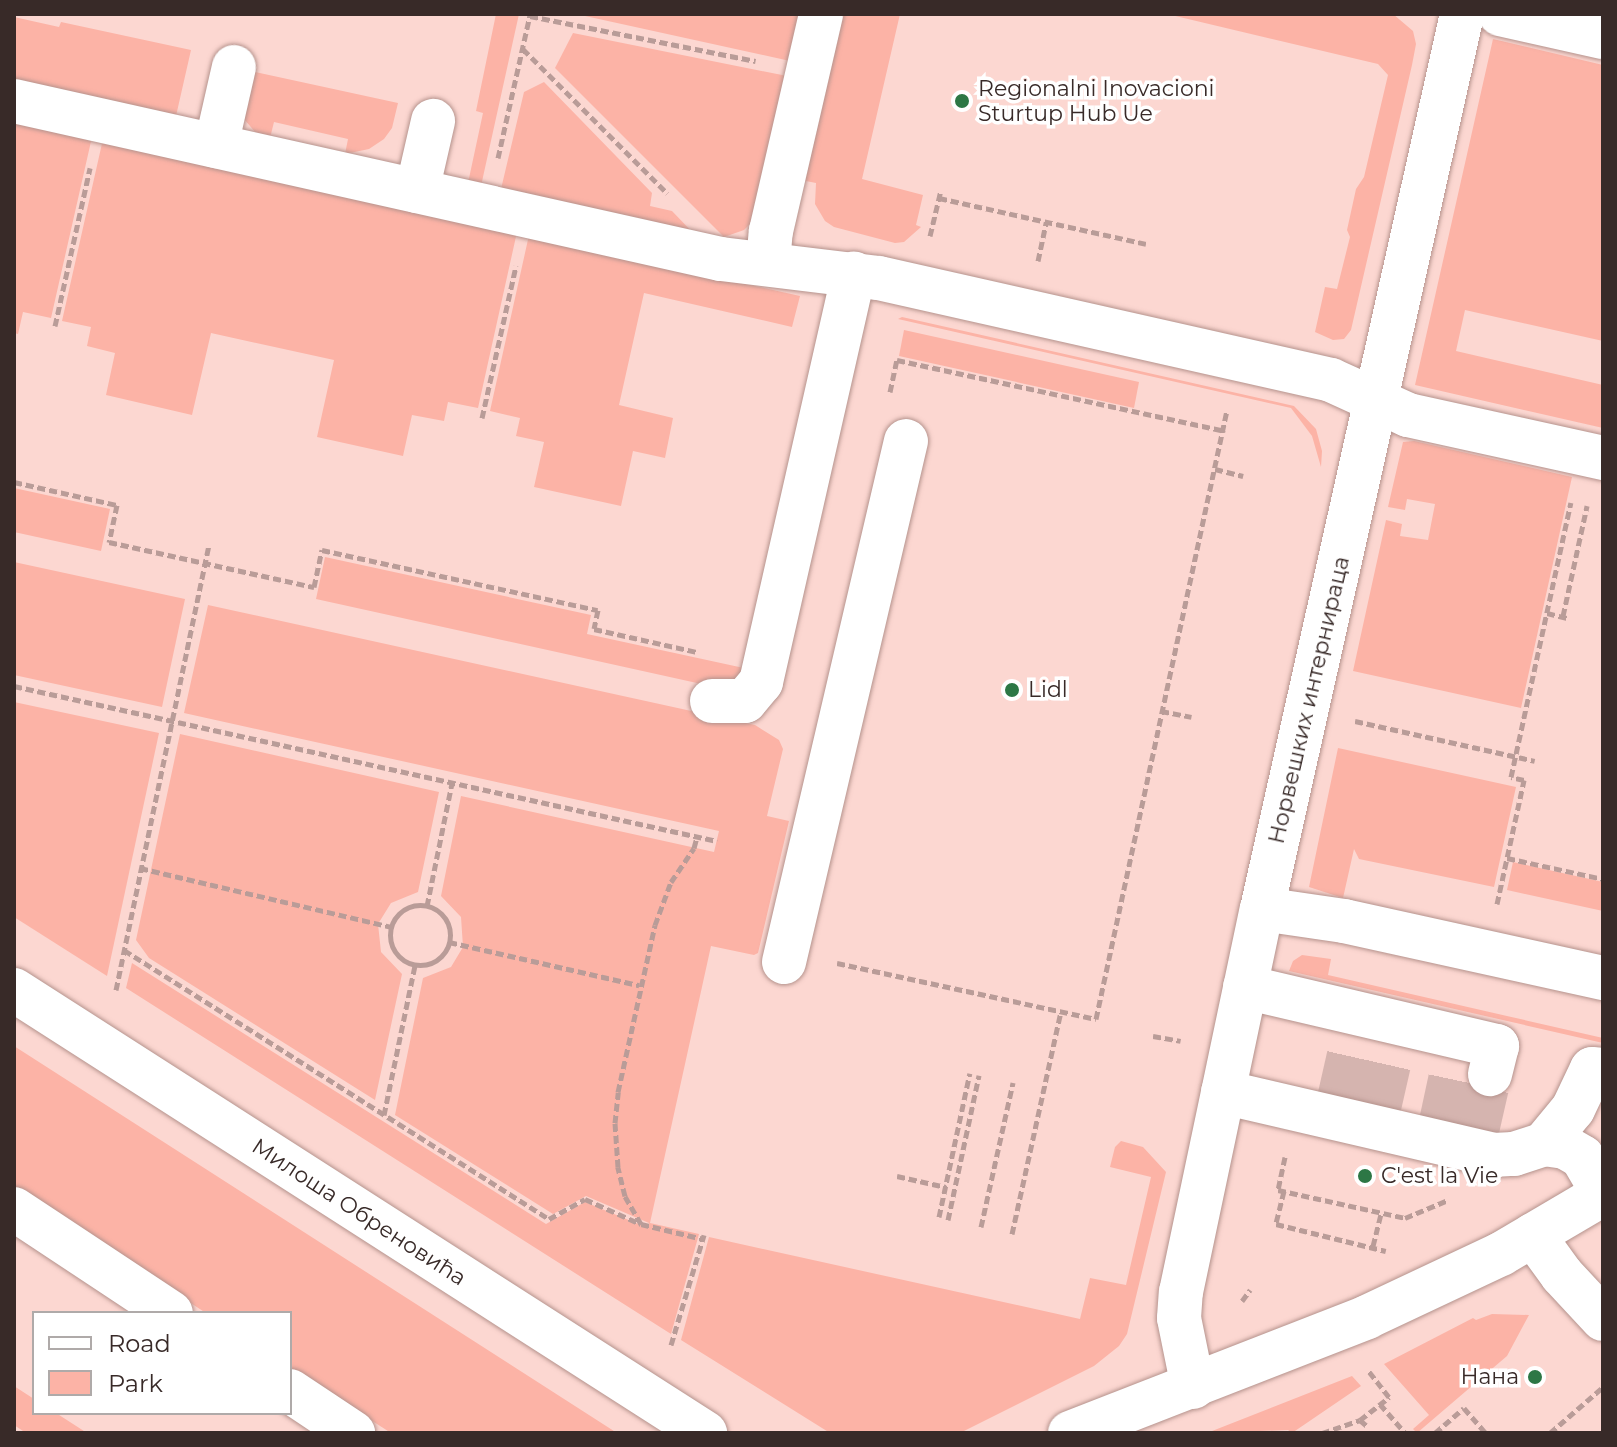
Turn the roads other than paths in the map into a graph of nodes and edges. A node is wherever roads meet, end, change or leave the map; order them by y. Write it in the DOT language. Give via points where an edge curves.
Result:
graph roads {
  1 [pos="821,14"];
  2 [pos="1462,14"];
  3 [pos="1500,14"];
  4 [pos="1603,37"];
  5 [pos="234,67"];
  6 [pos="14,101"];
  7 [pos="433,121"];
  8 [pos="216,146"];
  9 [pos="417,191"];
  10 [pos="768,263"];
  11 [pos="854,273"];
  12 [pos="1374,398"];
  13 [pos="896,423"];
  14 [pos="1589,472"];
  15 [pos="712,701"];
  16 [pos="1262,909"];
  17 [pos="803,961"];
  18 [pos="1603,978"];
  19 [pos="1245,987"];
  20 [pos="14,990"];
  21 [pos="1468,1059"];
  22 [pos="1603,1070"];
  23 [pos="1223,1092"];
  24 [pos="1479,1141"];
  25 [pos="1603,1194"];
  26 [pos="14,1209"];
  27 [pos="1533,1235"];
  28 [pos="168,1311"];
  29 [pos="1603,1319"];
  30 [pos="1193,1387"];
  31 [pos="292,1392"];
  32 [pos="353,1433"];
  33 [pos="705,1433"];
  34 [pos="1070,1433"];
  1 -- 10 [label="street"];
  2 -- 12 [label="street, Норвешких интернираца"];
  3 -- 4 [label="street"];
  5 -- 8 [label="street"];
  6 -- 8 [label="street"];
  7 -- 9 [label="street"];
  8 -- 9 [label="street"];
  9 -- 10 [label="street" via="721,259"];
  10 -- 11 [label="street"];
  11 -- 12 [label="street" via="1331,380"];
  11 -- 15 [label="street" via="764,673 745,701"];
  12 -- 14 [label="street" via="1408,415"];
  12 -- 16 [label="street, Норвешких интернираца"];
  13 -- 17 [label="street"];
  16 -- 18 [label="street" via="1344,921"];
  16 -- 19 [label="street, Норвешких интернираца"];
  19 -- 21 [label="street"];
  19 -- 23 [label="street, Норвешких интернираца"];
  20 -- 33 [label="street, Милоша Обреновића"];
  22 -- 24 [label="street" via="1592,1069 1573,1109"];
  23 -- 24 [label="street" via="1357,1113"];
  23 -- 30 [label="street, Норвешких интернираца" via="1179,1305"];
  24 -- 25 [label="street" via="1575,1151"];
  25 -- 27 [label="street"];
  26 -- 28 [label="street"];
  27 -- 29 [label="street"];
  27 -- 30 [label="street" via="1367,1317"];
  30 -- 34 [label="street"];
  31 -- 32 [label="street"];
}
